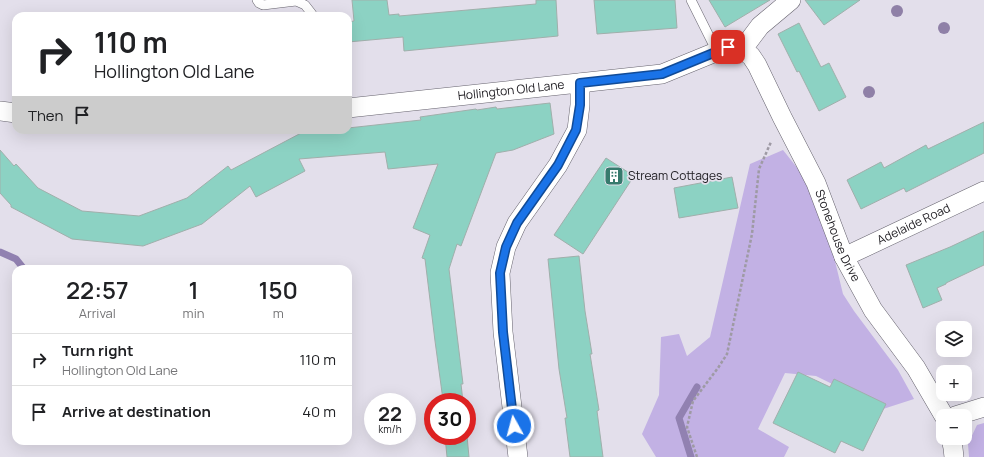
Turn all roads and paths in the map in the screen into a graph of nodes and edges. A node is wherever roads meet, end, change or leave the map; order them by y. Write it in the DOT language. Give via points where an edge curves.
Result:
graph roads {
  1 [pos="257,0"];
  2 [pos="691,0"];
  3 [pos="791,0"];
  4 [pos="310,12"];
  5 [pos="742,50"];
  6 [pos="717,52"];
  7 [pos="580,83"];
  8 [pos="352,108"];
  9 [pos="0,111"];
  10 [pos="12,112"];
  11 [pos="782,117"];
  12 [pos="984,191"];
  13 [pos="844,257"];
  14 [pos="984,407"];
  15 [pos="940,409"];
  16 [pos="972,411"];
  17 [pos="952,445"];
  18 [pos="518,457"];
  19 [pos="697,457"];
  20 [pos="954,457"];
  1 -- 4 [label="lane" via="263,5 296,1 305,5"];
  2 -- 6 [label="lane"];
  3 -- 5 [label="street" via="760,26"];
  5 -- 6 [label="street, Hollington Old Lane" via="728,47"];
  5 -- 11 [label="street, Stonehouse Drive" via="751,56 757,65"];
  6 -- 7 [label="street, Hollington Old Lane" via="662,74"];
  7 -- 8 [label="street, Hollington Old Lane"];
  7 -- 18 [label="street" via="576,130 558,165 517,223 506,247 500,273 503,332"];
  9 -- 10 [label="street"];
  11 -- 13 [label="street, Stonehouse Drive" via="816,183"];
  11 -- 19 [label="path" via="759,168 752,234 727,354 693,401 687,427"];
  12 -- 13 [label="street, Adelaide Road"];
  13 -- 15 [label="street, Stonehouse Drive" via="873,310 916,368"];
  14 -- 16 [label="street"];
  17 -- 20 [label="street"];
}
